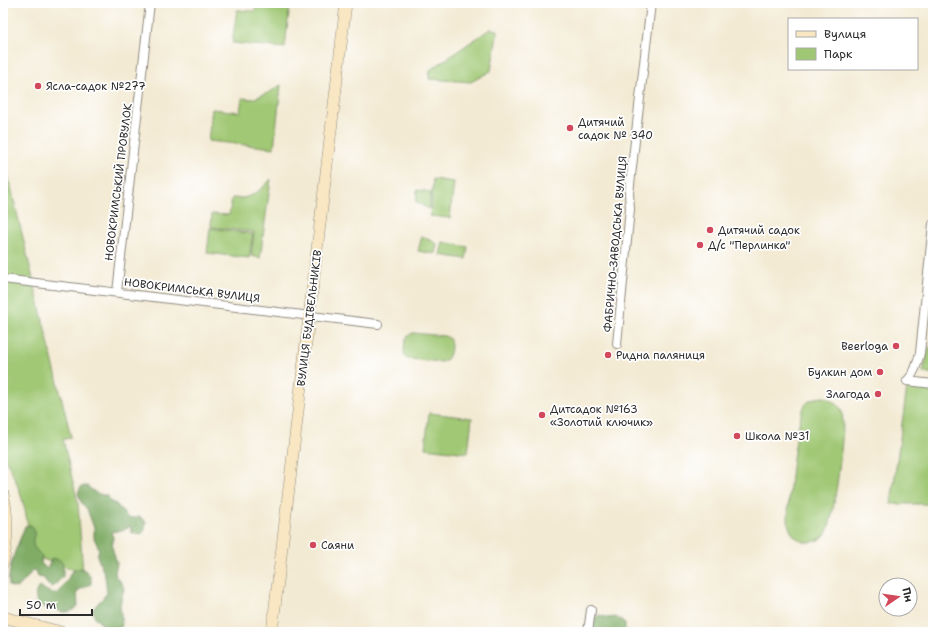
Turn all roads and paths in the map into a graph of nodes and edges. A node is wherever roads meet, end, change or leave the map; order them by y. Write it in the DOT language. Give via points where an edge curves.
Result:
graph roads {
  1 [pos="150,3"];
  2 [pos="346,3"];
  3 [pos="651,3"];
  4 [pos="933,224"];
  5 [pos="3,279"];
  6 [pos="117,292"];
  7 [pos="309,315"];
  8 [pos="378,324"];
  9 [pos="617,344"];
  10 [pos="933,384"];
  11 [pos="3,494"];
  12 [pos="3,563"];
  13 [pos="591,610"];
  14 [pos="3,617"];
  15 [pos="61,632"];
  16 [pos="272,632"];
  17 [pos="588,632"];
  1 -- 6 [label="street, НОВОКРИМСЬКИЙ ПРОВУЛОК"];
  2 -- 7 [label="street, ВУЛИЦЯ БУДІВЕЛЬНИКІВ"];
  3 -- 9 [label="street, ФАБРИЧНО-ЗАВОДСЬКА ВУЛИЦЯ" via="630,193"];
  4 -- 10 [label="street" via="920,353 917,366 907,381"];
  5 -- 6 [label="street, НОВОКРИМСЬКА ВУЛИЦЯ"];
  6 -- 7 [label="street, НОВОКРИМСЬКА ВУЛИЦЯ"];
  7 -- 8 [label="street, НОВОКРИМСЬКА ВУЛИЦЯ"];
  7 -- 16 [label="street, ВУЛИЦЯ БУДІВЕЛЬНИКІВ"];
  11 -- 12 [label="street" via="8,520"];
  13 -- 17 [label="street"];
  14 -- 15 [label="street"];
}
